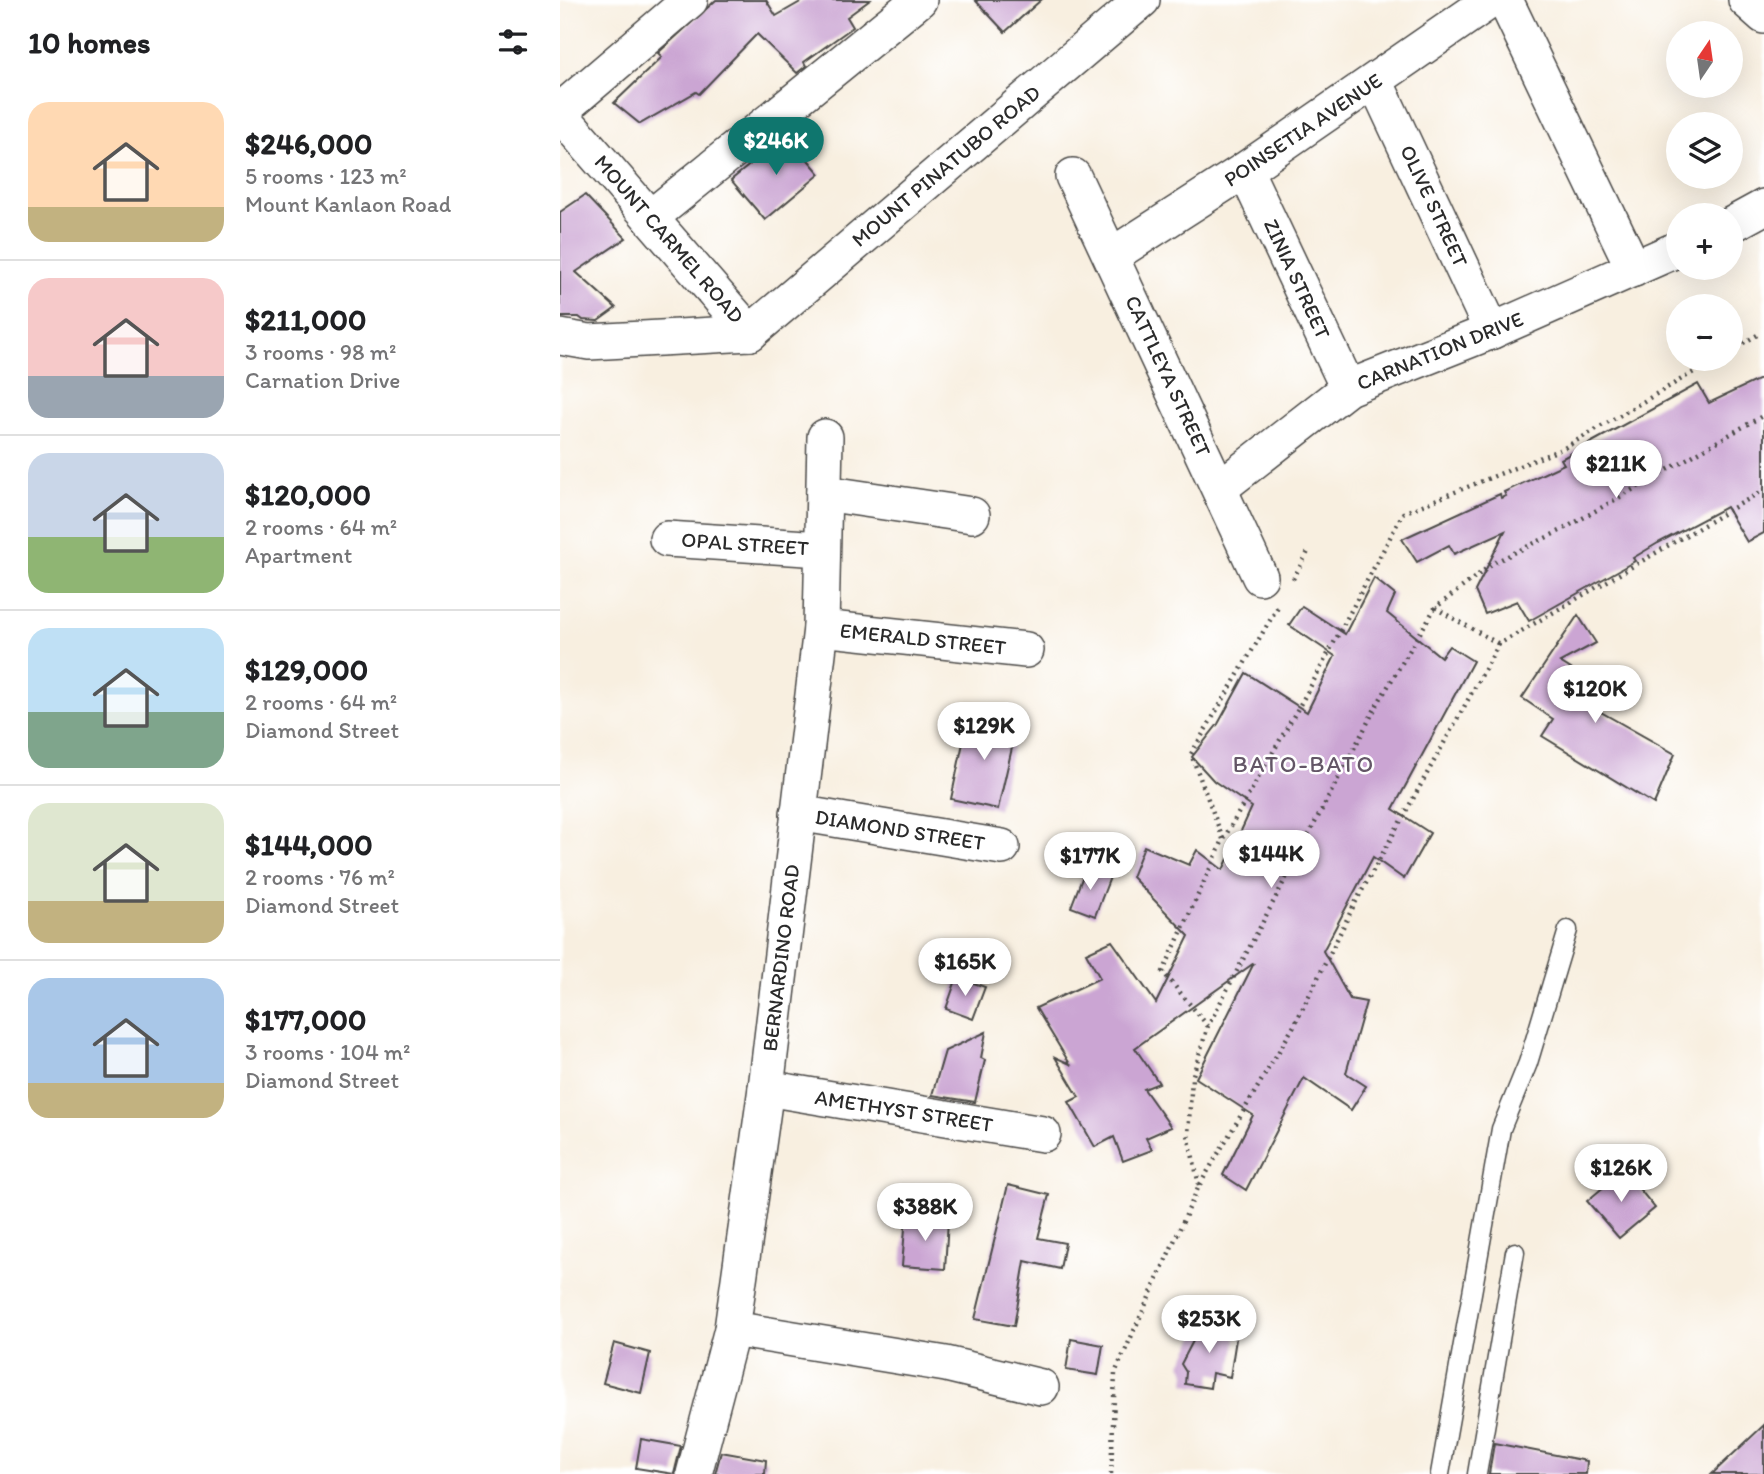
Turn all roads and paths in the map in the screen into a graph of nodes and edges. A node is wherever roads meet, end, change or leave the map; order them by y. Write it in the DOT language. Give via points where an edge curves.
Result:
graph roads {
  1 [pos="690,0"];
  2 [pos="919,0"];
  3 [pos="1142,0"];
  4 [pos="1491,0"];
  5 [pos="1505,0"];
  6 [pos="1746,0"];
  7 [pos="1764,16"];
  8 [pos="1375,81"];
  9 [pos="560,112"];
  10 [pos="1245,170"];
  11 [pos="1073,176"];
  12 [pos="1764,207"];
  13 [pos="650,218"];
  14 [pos="1743,220"];
  15 [pos="1666,254"];
  16 [pos="1111,256"];
  17 [pos="1634,269"];
  18 [pos="1492,331"];
  19 [pos="750,333"];
  20 [pos="1759,334"];
  21 [pos="560,337"];
  22 [pos="1743,343"];
  23 [pos="1696,371"];
  24 [pos="1348,388"];
  25 [pos="1764,415"];
  26 [pos="825,437"];
  27 [pos="1221,487"];
  28 [pos="1764,490"];
  29 [pos="824,493"];
  30 [pos="972,515"];
  31 [pos="667,539"];
  32 [pos="822,549"];
  33 [pos="1308,552"];
  34 [pos="1277,588"];
  35 [pos="1435,608"];
  36 [pos="821,628"];
  37 [pos="1499,644"];
  38 [pos="1026,650"];
  39 [pos="798,813"];
  40 [pos="1223,840"];
  41 [pos="1002,847"];
  42 [pos="1568,930"];
  43 [pos="1208,1026"];
  44 [pos="766,1088"];
  45 [pos="1043,1134"];
  46 [pos="1199,1186"];
  47 [pos="1515,1251"];
  48 [pos="733,1329"];
  49 [pos="1041,1387"];
  50 [pos="694,1474"];
  51 [pos="1111,1474"];
  52 [pos="1440,1474"];
  53 [pos="1477,1474"];
  1 -- 9 [label="street"];
  2 -- 13 [label="street"];
  3 -- 19 [label="street, MOUNT PINATUBO ROAD"];
  4 -- 8 [label="street, POINSETIA AVENUE"];
  5 -- 17 [label="street"];
  6 -- 7 [label="street"];
  8 -- 10 [label="street, POINSETIA AVENUE"];
  8 -- 18 [label="street, OLIVE STREET"];
  9 -- 13 [label="street, MOUNT CARMEL ROAD"];
  10 -- 16 [label="street, POINSETIA AVENUE"];
  10 -- 24 [label="street, ZINIA STREET"];
  11 -- 16 [label="street, CATTLEYA STREET"];
  12 -- 14 [label="street"];
  13 -- 19 [label="street, MOUNT CARMEL ROAD"];
  15 -- 17 [label="street, CARNATION DRIVE"];
  16 -- 27 [label="street, CATTLEYA STREET"];
  17 -- 18 [label="street, CARNATION DRIVE"];
  18 -- 24 [label="street, CARNATION DRIVE"];
  19 -- 21 [label="street" via="589,342"];
  20 -- 22 [label="path"];
  23 -- 40 [label="path" via="1564,448 1403,513"];
  24 -- 27 [label="street, CARNATION DRIVE"];
  25 -- 35 [label="path" via="1560,531 1495,562"];
  26 -- 29 [label="street, BERNARDINO ROAD"];
  27 -- 34 [label="street, CATTLEYA STREET"];
  28 -- 37 [label="path"];
  29 -- 30 [label="street"];
  29 -- 32 [label="street, BERNARDINO ROAD"];
  31 -- 32 [label="street, OPAL STREET"];
  32 -- 36 [label="street, BERNARDINO ROAD"];
  33 -- 34 [label="path"];
  34 -- 40 [label="path" via="1191,754"];
  35 -- 37 [label="path"];
  35 -- 43 [label="path" via="1378,703"];
  36 -- 38 [label="street, EMERALD STREET"];
  36 -- 39 [label="street, BERNARDINO ROAD"];
  37 -- 46 [label="path" via="1354,905 1295,1024"];
  39 -- 41 [label="street, DIAMOND STREET"];
  39 -- 44 [label="street, BERNARDINO ROAD"];
  40 -- 43 [label="path" via="1163,972"];
  42 -- 52 [label="lane" via="1528,1063 1501,1129"];
  43 -- 46 [label="path" via="1192,1079 1188,1135"];
  44 -- 45 [label="street, AMETHYST STREET"];
  44 -- 48 [label="street, BERNARDINO ROAD"];
  46 -- 51 [label="path" via="1115,1373"];
  47 -- 53 [label="lane"];
  48 -- 49 [label="street" via="946,1364"];
  48 -- 50 [label="street, BERNARDINO ROAD"];
}
